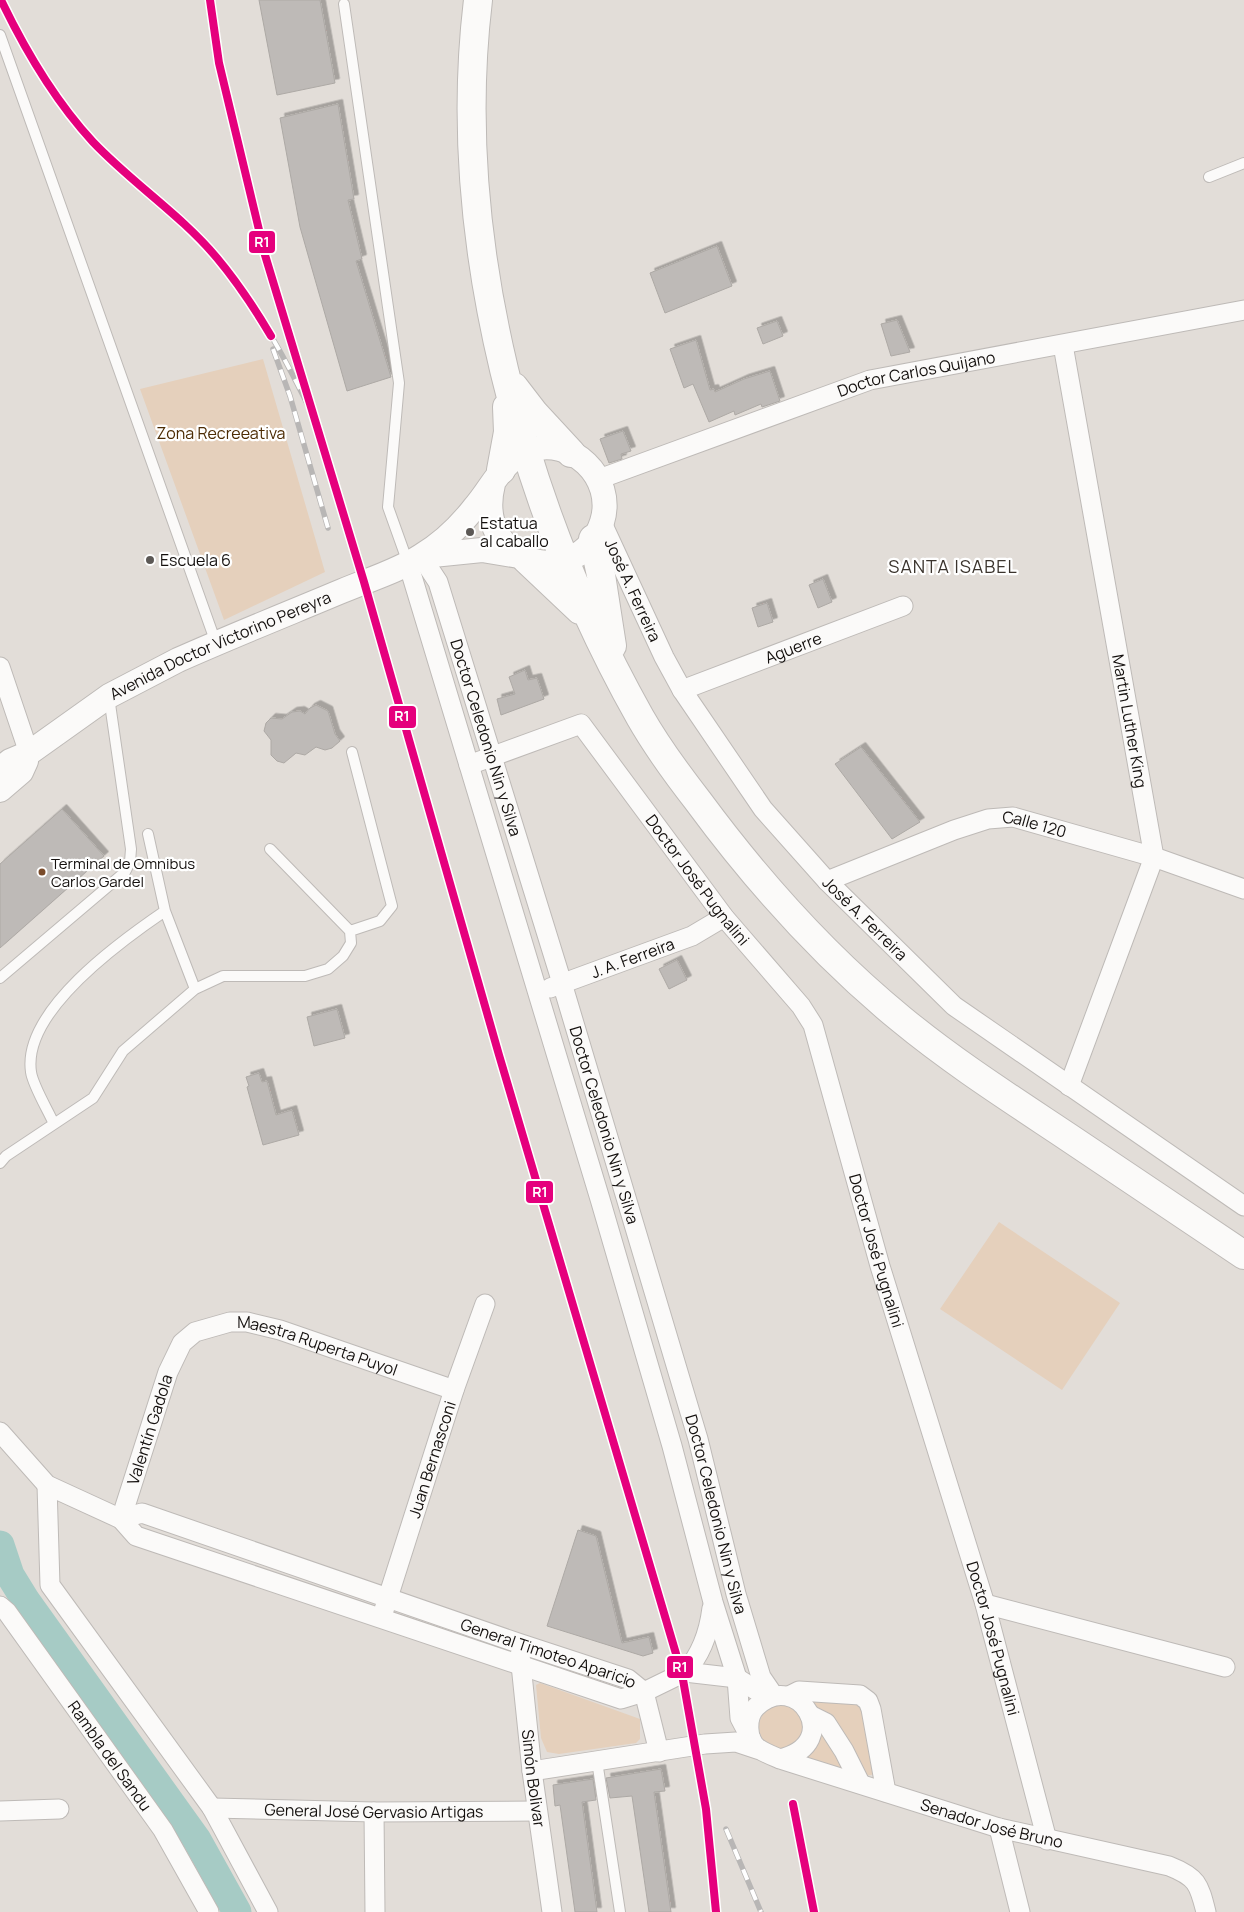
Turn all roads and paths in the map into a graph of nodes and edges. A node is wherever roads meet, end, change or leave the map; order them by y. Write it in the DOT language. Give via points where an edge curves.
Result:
graph roads {
  1 [pos="478,0"];
  2 [pos="344,4"];
  3 [pos="0,35"];
  4 [pos="1244,163"];
  5 [pos="1209,177"];
  6 [pos="1244,310"];
  7 [pos="1064,344"];
  8 [pos="506,376"];
  9 [pos="527,451"];
  10 [pos="571,452"];
  11 [pos="497,477"];
  12 [pos="599,479"];
  13 [pos="598,531"];
  14 [pos="523,558"];
  15 [pos="415,560"];
  16 [pos="564,560"];
  17 [pos="904,606"];
  18 [pos="588,617"];
  19 [pos="216,643"];
  20 [pos="0,667"];
  21 [pos="616,672"];
  22 [pos="682,690"];
  23 [pos="109,696"];
  24 [pos="352,752"];
  25 [pos="29,753"];
  26 [pos="492,757"];
  27 [pos="469,765"];
  28 [pos="0,770"];
  29 [pos="0,790"];
  30 [pos="148,834"];
  31 [pos="270,849"];
  32 [pos="1154,857"];
  33 [pos="827,881"];
  34 [pos="1244,889"];
  35 [pos="165,911"];
  36 [pos="724,917"];
  37 [pos="350,931"];
  38 [pos="0,978"];
  39 [pos="562,983"];
  40 [pos="195,988"];
  41 [pos="538,993"];
  42 [pos="1069,1086"];
  43 [pos="54,1124"];
  44 [pos="0,1163"];
  45 [pos="624,1192"];
  46 [pos="600,1199"];
  47 [pos="1244,1206"];
  48 [pos="1244,1255"];
  49 [pos="485,1304"];
  50 [pos="182,1343"];
  51 [pos="454,1390"];
  52 [pos="0,1432"];
  53 [pos="698,1439"];
  54 [pos="672,1446"];
  55 [pos="47,1485"];
  56 [pos="122,1518"];
  57 [pos="388,1598"];
  58 [pos="713,1602"];
  59 [pos="985,1604"];
  60 [pos="0,1606"];
  61 [pos="382,1618"];
  62 [pos="518,1644"];
  63 [pos="521,1666"];
  64 [pos="1225,1667"];
  65 [pos="685,1672"];
  66 [pos="737,1678"];
  67 [pos="644,1692"];
  68 [pos="777,1697"];
  69 [pos="810,1715"];
  70 [pos="754,1744"];
  71 [pos="659,1752"];
  72 [pos="780,1759"];
  73 [pos="596,1761"];
  74 [pos="532,1771"];
  75 [pos="860,1783"];
  76 [pos="886,1792"];
  77 [pos="212,1808"];
  78 [pos="59,1809"];
  79 [pos="0,1811"];
  80 [pos="537,1811"];
  81 [pos="374,1812"];
  82 [pos="999,1828"];
  83 [pos="1047,1840"];
  84 [pos="209,1912"];
  85 [pos="268,1912"];
  86 [pos="375,1912"];
  87 [pos="552,1912"];
  88 [pos="620,1912"];
  89 [pos="1020,1912"];
  90 [pos="1206,1912"];
  1 -- 8 [label="highway" via="473,41 472,119 476,193 488,288"];
  2 -- 15 [label="lane" via="399,383 388,507"];
  3 -- 19 [label="lane"];
  4 -- 5 [label="lane"];
  6 -- 7 [label="street, Doctor Carlos Quijano"];
  7 -- 12 [label="street, Doctor Carlos Quijano" via="870,380"];
  7 -- 32 [label="street, Martin Luther King"];
  8 -- 9 [label="highway"];
  8 -- 10 [label="highway" via="534,413"];
  8 -- 11 [label="highway" via="508,432"];
  9 -- 10 [label="street" via="557,448"];
  9 -- 11 [label="street" via="513,459"];
  9 -- 16 [label="highway"];
  10 -- 12 [label="street" via="587,463"];
  11 -- 14 [label="street" via="490,498 493,525 499,537"];
  11 -- 15 [label="street" via="462,523"];
  12 -- 13 [label="street" via="605,508"];
  13 -- 16 [label="street" via="580,552"];
  13 -- 21 [label="highway"];
  13 -- 22 [label="street, José A. Ferreira"];
  14 -- 15 [label="street" via="482,550"];
  14 -- 16 [label="street" via="539,562"];
  14 -- 18 [label="highway"];
  15 -- 19 [label="street, Avenida Doctor Victorino Pereyra"];
  15 -- 26 [label="street, Doctor Celedonio Nin y Silva" via="438,582"];
  15 -- 27 [label="street, Doctor Celedonio Nin y Silva"];
  16 -- 18 [label="highway"];
  17 -- 22 [label="street, Aguerre"];
  18 -- 21 [label="highway"];
  19 -- 23 [label="street, Avenida Doctor Victorino Pereyra"];
  20 -- 25 [label="street"];
  21 -- 48 [label="highway" via="646,728 715,824 762,883 852,975 901,1019 947,1054"];
  22 -- 33 [label="street, José A. Ferreira" via="763,809"];
  23 -- 25 [label="street, Avenida Doctor Victorino Pereyra"];
  23 -- 38 [label="lane" via="131,849 130,862 125,872"];
  24 -- 37 [label="lane" via="392,906 380,921"];
  25 -- 28 [label="street, Avenida Doctor Victorino Pereyra" via="10,761"];
  25 -- 29 [label="street, Avenida Doctor Victorino Pereyra" via="21,772"];
  26 -- 27 [label="street"];
  26 -- 36 [label="street, Doctor José Pugnalini" via="581,724"];
  26 -- 39 [label="street, Doctor Celedonio Nin y Silva"];
  27 -- 41 [label="street, Doctor Celedonio Nin y Silva"];
  30 -- 35 [label="lane"];
  31 -- 37 [label="lane"];
  32 -- 33 [label="street, Calle 120" via="1013,817 988,819 954,830"];
  32 -- 34 [label="street, Calle 120"];
  32 -- 42 [label="street"];
  33 -- 42 [label="street, José A. Ferreira" via="954,1006"];
  35 -- 40 [label="lane"];
  35 -- 43 [label="lane" via="98,962 62,997 41,1026 32,1050 30,1072"];
  36 -- 39 [label="street, J. A. Ferreira" via="692,936"];
  36 -- 59 [label="street, Doctor José Pugnalini" via="801,1006 813,1025 880,1266"];
  37 -- 40 [label="lane" via="351,942 343,956 328,969 306,976 223,976"];
  39 -- 41 [label="street, J. A. Ferreira"];
  39 -- 45 [label="street, Doctor Celedonio Nin y Silva"];
  40 -- 43 [label="lane" via="123,1051 93,1098"];
  41 -- 46 [label="street, Doctor Celedonio Nin y Silva"];
  42 -- 47 [label="street, José A. Ferreira"];
  43 -- 44 [label="lane"];
  45 -- 46 [label="street"];
  45 -- 53 [label="street, Doctor Celedonio Nin y Silva"];
  46 -- 54 [label="street, Doctor Celedonio Nin y Silva"];
  49 -- 51 [label="street, Juan Bernasconi"];
  50 -- 51 [label="street, Maestra Ruperta Puyol" via="195,1332 230,1322 247,1322 280,1330"];
  50 -- 56 [label="street, Valentín Gadola" via="168,1372"];
  51 -- 57 [label="street, Juan Bernasconi"];
  52 -- 55 [label="street, General Timoteo Aparicio"];
  53 -- 54 [label="street"];
  53 -- 68 [label="street, Doctor Celedonio Nin y Silva" via="761,1678"];
  54 -- 58 [label="street, Doctor Celedonio Nin y Silva"];
  55 -- 56 [label="street, General Timoteo Aparicio"];
  55 -- 77 [label="street" via="50,1585"];
  56 -- 57 [label="street, General Timoteo Aparicio" via="142,1513"];
  56 -- 61 [label="street, General Timoteo Aparicio" via="136,1536"];
  57 -- 61 [label="street, Juan Bernasconi"];
  57 -- 62 [label="street, General Timoteo Aparicio"];
  58 -- 65 [label="street" via="709,1632 696,1660"];
  58 -- 66 [label="street, Doctor Celedonio Nin y Silva"];
  59 -- 64 [label="street"];
  59 -- 83 [label="street, Doctor José Pugnalini"];
  60 -- 84 [label="street, Rambla del Sandu" via="163,1830"];
  61 -- 63 [label="street, General Timoteo Aparicio"];
  62 -- 63 [label="street, Simón Bolivar"];
  62 -- 67 [label="street, General Timoteo Aparicio" via="628,1679"];
  63 -- 67 [label="street, General Timoteo Aparicio" via="620,1699"];
  63 -- 74 [label="street, Simón Bolivar"];
  65 -- 66 [label="street"];
  65 -- 67 [label="street"];
  66 -- 68 [label="street"];
  66 -- 70 [label="street, Doctor Celedonio Nin y Silva" via="740,1718"];
  67 -- 71 [label="street"];
  68 -- 69 [label="street" via="804,1705"];
  68 -- 70 [label="street" via="754,1709 750,1721"];
  68 -- 76 [label="street" via="799,1691 860,1695 868,1701"];
  69 -- 72 [label="street" via="812,1730 807,1745 796,1755"];
  69 -- 75 [label="street" via="826,1724"];
  70 -- 71 [label="street" via="736,1742"];
  70 -- 72 [label="street"];
  71 -- 73 [label="street"];
  72 -- 75 [label="street, Senador José Bruno"];
  73 -- 74 [label="street"];
  73 -- 88 [label="lane"];
  74 -- 80 [label="street, Simón Bolivar"];
  75 -- 76 [label="street, Senador José Bruno"];
  76 -- 82 [label="street, Senador José Bruno"];
  77 -- 81 [label="street, General José Gervasio Artigas"];
  77 -- 85 [label="street"];
  78 -- 79 [label="street"];
  80 -- 81 [label="street, General José Gervasio Artigas"];
  80 -- 87 [label="street, Simón Bolivar"];
  81 -- 86 [label="street"];
  82 -- 83 [label="street, Senador José Bruno"];
  82 -- 89 [label="street"];
  83 -- 90 [label="street, Senador José Bruno" via="1188,1873 1200,1890"];
}
